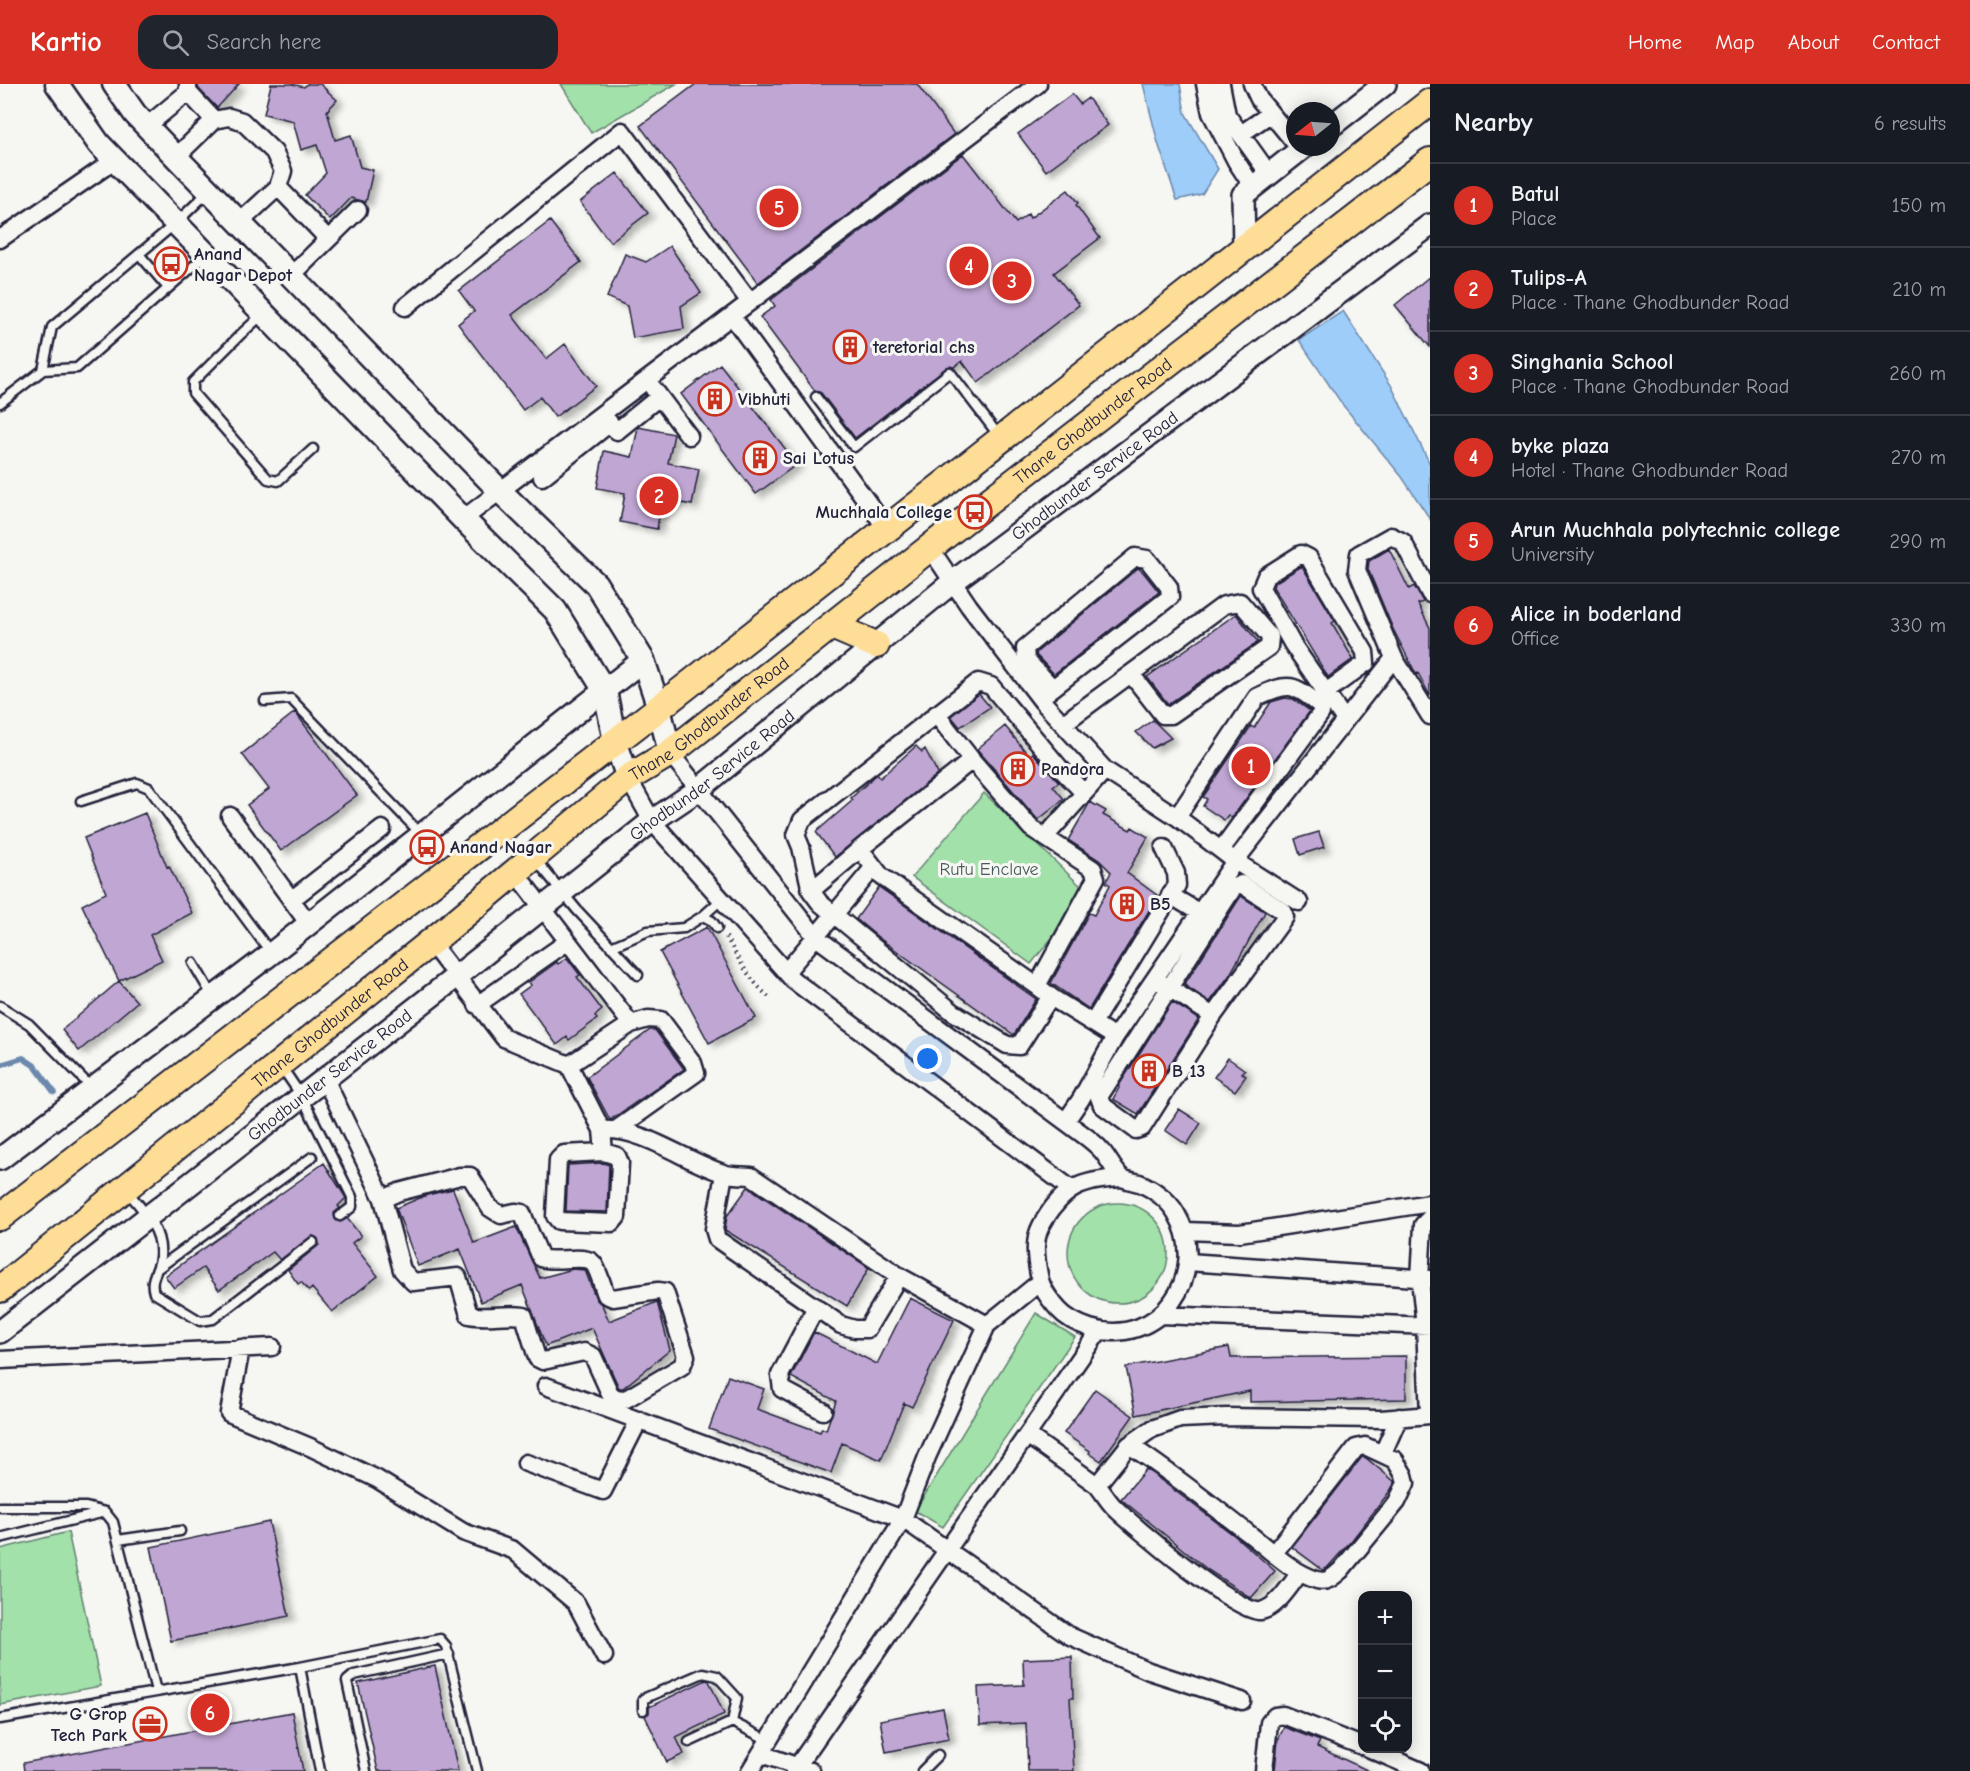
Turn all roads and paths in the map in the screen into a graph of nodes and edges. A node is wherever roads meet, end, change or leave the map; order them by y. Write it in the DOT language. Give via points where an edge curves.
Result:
graph roads {
  1 [pos="57,84"];
  2 [pos="114,84"];
  3 [pos="1038,84"];
  4 [pos="1205,84"];
  5 [pos="1221,84"];
  6 [pos="1252,84"];
  7 [pos="1385,84"];
  8 [pos="188,88"];
  9 [pos="1430,102"];
  10 [pos="1270,114"];
  11 [pos="1340,119"];
  12 [pos="214,120"];
  13 [pos="147,126"];
  14 [pos="1286,132"];
  15 [pos="1241,134"];
  16 [pos="1289,156"];
  17 [pos="176,157"];
  18 [pos="115,160"];
  19 [pos="1430,161"];
  20 [pos="1261,180"];
  21 [pos="278,187"];
  22 [pos="209,190"];
  23 [pos="358,210"];
  24 [pos="240,222"];
  25 [pos="176,224"];
  26 [pos="1430,225"];
  27 [pos="0,239"];
  28 [pos="328,239"];
  29 [pos="1244,249"];
  30 [pos="139,255"];
  31 [pos="206,255"];
  32 [pos="292,275"];
  33 [pos="168,288"];
  34 [pos="750,302"];
  35 [pos="405,307"];
  36 [pos="263,314"];
  37 [pos="732,316"];
  38 [pos="43,370"];
  39 [pos="647,380"];
  40 [pos="659,397"];
  41 [pos="816,397"];
  42 [pos="0,403"];
  43 [pos="606,418"];
  44 [pos="689,435"];
  45 [pos="1001,439"];
  46 [pos="313,449"];
  47 [pos="542,477"];
  48 [pos="500,491"];
  49 [pos="463,519"];
  50 [pos="886,529"];
  51 [pos="930,548"];
  52 [pos="954,581"];
  53 [pos="1430,594"];
  54 [pos="832,626"];
  55 [pos="876,645"];
  56 [pos="1394,658"];
  57 [pos="643,660"];
  58 [pos="1131,674"];
  59 [pos="604,691"];
  60 [pos="1326,692"];
  61 [pos="1046,693"];
  62 [pos="265,700"];
  63 [pos="659,708"];
  64 [pos="936,714"];
  65 [pos="1430,716"];
  66 [pos="1345,720"];
  67 [pos="1064,723"];
  68 [pos="615,741"];
  69 [pos="670,753"];
  70 [pos="972,760"];
  71 [pos="1105,770"];
  72 [pos="628,778"];
  73 [pos="698,790"];
  74 [pos="1084,793"];
  75 [pos="81,801"];
  76 [pos="230,816"];
  77 [pos="1176,817"];
  78 [pos="652,820"];
  79 [pos="382,829"];
  80 [pos="422,836"];
  81 [pos="1045,837"];
  82 [pos="1164,848"];
  83 [pos="860,849"];
  84 [pos="1221,850"];
  85 [pos="1235,861"];
  86 [pos="524,864"];
  87 [pos="874,867"];
  88 [pos="562,891"];
  89 [pos="811,891"];
  90 [pos="1170,895"];
  91 [pos="722,899"];
  92 [pos="291,900"];
  93 [pos="1299,902"];
  94 [pos="542,908"];
  95 [pos="1200,913"];
  96 [pos="835,915"];
  97 [pos="703,916"];
  98 [pos="309,924"];
  99 [pos="717,928"];
  100 [pos="816,937"];
  101 [pos="567,942"];
  102 [pos="431,943"];
  103 [pos="611,947"];
  104 [pos="272,953"];
  105 [pos="193,963"];
  106 [pos="786,972"];
  107 [pos="638,975"];
  108 [pos="457,976"];
  109 [pos="1155,979"];
  110 [pos="1037,987"];
  111 [pos="1170,988"];
  112 [pos="213,997"];
  113 [pos="770,998"];
  114 [pos="1054,999"];
  115 [pos="477,1005"];
  116 [pos="0,1006"];
  117 [pos="1213,1016"];
  118 [pos="1093,1023"];
  119 [pos="631,1024"];
  120 [pos="1115,1037"];
  121 [pos="280,1064"];
  122 [pos="569,1065"];
  123 [pos="325,1078"];
  124 [pos="93,1089"];
  125 [pos="302,1097"];
  126 [pos="1066,1121"];
  127 [pos="609,1129"];
  128 [pos="3,1152"];
  129 [pos="604,1152"];
  130 [pos="312,1157"];
  131 [pos="724,1174"];
  132 [pos="1122,1178"];
  133 [pos="125,1188"];
  134 [pos="1071,1189"];
  135 [pos="383,1199"];
  136 [pos="1430,1203"];
  137 [pos="340,1216"];
  138 [pos="0,1217"];
  139 [pos="148,1217"];
  140 [pos="1430,1218"];
  141 [pos="1185,1231"];
  142 [pos="313,1242"];
  143 [pos="1188,1262"];
  144 [pos="156,1269"];
  145 [pos="899,1276"];
  146 [pos="1425,1279"];
  147 [pos="1040,1282"];
  148 [pos="0,1289"];
  149 [pos="816,1307"];
  150 [pos="1161,1315"];
  151 [pos="987,1325"];
  152 [pos="1427,1326"];
  153 [pos="1099,1331"];
  154 [pos="0,1332"];
  155 [pos="272,1347"];
  156 [pos="241,1348"];
  157 [pos="0,1360"];
  158 [pos="546,1386"];
  159 [pos="823,1411"];
  160 [pos="1429,1415"];
  161 [pos="1399,1418"];
  162 [pos="639,1420"];
  163 [pos="1027,1435"];
  164 [pos="1130,1445"];
  165 [pos="1383,1453"];
  166 [pos="526,1463"];
  167 [pos="1097,1485"];
  168 [pos="0,1507"];
  169 [pos="105,1512"];
  170 [pos="903,1519"];
  171 [pos="180,1531"];
  172 [pos="0,1538"];
  173 [pos="118,1540"];
  174 [pos="947,1550"];
  175 [pos="1274,1553"];
  176 [pos="1300,1573"];
  177 [pos="448,1654"];
  178 [pos="604,1656"];
  179 [pos="300,1668"];
  180 [pos="156,1691"];
  181 [pos="1242,1701"];
  182 [pos="643,1710"];
  183 [pos="0,1719"];
  184 [pos="732,1722"];
  185 [pos="689,1742"];
  186 [pos="1358,1744"];
  187 [pos="765,1747"];
  188 [pos="1378,1753"];
  189 [pos="938,1755"];
  190 [pos="801,1769"];
  191 [pos="320,1771"];
  192 [pos="366,1771"];
  193 [pos="477,1771"];
  194 [pos="750,1771"];
  195 [pos="922,1771"];
  196 [pos="1264,1771"];
  197 [pos="1421,1771"];
  1 -- 18 [label="main road" via="99,144"];
  2 -- 13 [label="main road"];
  3 -- 34 [label="street"];
  4 -- 20 [label="street" via="1211,112 1236,161"];
  5 -- 15 [label="street" via="1227,115"];
  6 -- 10 [label="street"];
  7 -- 11 [label="street"];
  8 -- 12 [label="street"];
  8 -- 13 [label="street"];
  9 -- 29 [label="main road, Thane Ghodbunder Road"];
  10 -- 14 [label="street"];
  10 -- 15 [label="street"];
  12 -- 17 [label="street"];
  12 -- 21 [label="street" via="229,117 242,121 274,152 283,171"];
  13 -- 17 [label="main road"];
  15 -- 20 [label="street"];
  16 -- 20 [label="street"];
  17 -- 22 [label="main road"];
  18 -- 25 [label="main road"];
  18 -- 27 [label="street"];
  19 -- 51 [label="main road, Thane Ghodbunder Road"];
  20 -- 29 [label="street" via="1243,195"];
  21 -- 24 [label="street"];
  21 -- 28 [label="street"];
  22 -- 24 [label="main road"];
  22 -- 25 [label="lane"];
  23 -- 28 [label="street"];
  24 -- 32 [label="main road"];
  25 -- 30 [label="lane"];
  25 -- 31 [label="main road"];
  26 -- 52 [label="street, Ghodbunder Service Road"];
  28 -- 32 [label="street"];
  29 -- 45 [label="main road, Thane Ghodbunder Road"];
  30 -- 33 [label="lane"];
  30 -- 38 [label="lane" via="52,327"];
  31 -- 33 [label="lane"];
  31 -- 36 [label="main road"];
  32 -- 48 [label="main road"];
  33 -- 38 [label="lane" via="77,368"];
  34 -- 35 [label="street" via="622,131"];
  34 -- 37 [label="street"];
  36 -- 46 [label="lane" via="193,382 193,393 268,479 278,481"];
  36 -- 49 [label="main road"];
  37 -- 39 [label="street"];
  37 -- 50 [label="street"];
  38 -- 42 [label="lane"];
  39 -- 40 [label="street"];
  39 -- 43 [label="street"];
  40 -- 43 [label="street" via="617,431"];
  40 -- 44 [label="street"];
  41 -- 45 [label="lane" via="854,447 950,372"];
  43 -- 47 [label="street"];
  43 -- 48 [label="street"];
  45 -- 50 [label="main road, Thane Ghodbunder Road"];
  48 -- 49 [label="street"];
  48 -- 57 [label="main road" via="596,584"];
  49 -- 59 [label="main road" via="555,610"];
  50 -- 63 [label="main road, Thane Ghodbunder Road"];
  51 -- 52 [label="street"];
  51 -- 54 [label="main road, Thane Ghodbunder Road"];
  52 -- 55 [label="street, Ghodbunder Service Road"];
  52 -- 61 [label="street" via="969,606"];
  53 -- 56 [label="street" via="1403,542 1391,536 1359,554 1357,570"];
  54 -- 55 [label="main road"];
  54 -- 69 [label="main road, Thane Ghodbunder Road"];
  55 -- 73 [label="street, Ghodbunder Service Road"];
  56 -- 65 [label="street"];
  56 -- 66 [label="street"];
  57 -- 59 [label="street"];
  57 -- 63 [label="main road"];
  58 -- 58 [label="street" via="1224,605 1240,602 1270,638 1269,647 1171,715 1163,715"];
  58 -- 67 [label="street"];
  59 -- 68 [label="main road"];
  59 -- 80 [label="street"];
  60 -- 60 [label="street" via="1293,645 1261,588 1266,576 1301,554 1309,558 1365,652 1366,663"];
  60 -- 66 [label="street"];
  61 -- 61 [label="street" via="1170,597 1169,587 1147,559 1135,557 1026,648 1026,660"];
  61 -- 67 [label="street"];
  62 -- 80 [label="lane" via="291,699"];
  63 -- 68 [label="main road, Thane Ghodbunder Road"];
  63 -- 69 [label="main road"];
  64 -- 70 [label="street"];
  64 -- 74 [label="street" via="978,682 991,686"];
  64 -- 89 [label="street" via="802,820 796,835"];
  66 -- 85 [label="street"];
  67 -- 71 [label="street"];
  68 -- 72 [label="main road"];
  68 -- 138 [label="main road, Thane Ghodbunder Road"];
  69 -- 72 [label="main road, Thane Ghodbunder Road"];
  69 -- 73 [label="street"];
  70 -- 81 [label="street" via="1031,828"];
  70 -- 83 [label="street"];
  71 -- 74 [label="street"];
  71 -- 77 [label="street"];
  72 -- 78 [label="street"];
  72 -- 86 [label="main road, Thane Ghodbunder Road"];
  73 -- 78 [label="street, Ghodbunder Service Road"];
  73 -- 100 [label="street"];
  74 -- 81 [label="street"];
  75 -- 104 [label="lane" via="137,783 149,788"];
  76 -- 92 [label="street"];
  77 -- 84 [label="street"];
  77 -- 84 [label="street" via="1257,697 1287,686 1299,688 1321,706 1321,713"];
  78 -- 88 [label="street, Ghodbunder Service Road"];
  78 -- 91 [label="street"];
  79 -- 92 [label="street"];
  80 -- 98 [label="street"];
  81 -- 110 [label="street" via="1093,869 1096,878"];
  82 -- 90 [label="street" via="1176,873 1177,885"];
  83 -- 87 [label="street"];
  83 -- 89 [label="street"];
  84 -- 85 [label="street"];
  85 -- 93 [label="street"];
  85 -- 95 [label="street"];
  86 -- 88 [label="lane"];
  86 -- 94 [label="street"];
  86 -- 102 [label="main road, Thane Ghodbunder Road"];
  87 -- 96 [label="street"];
  87 -- 110 [label="street" via="881,876"];
  88 -- 94 [label="street, Ghodbunder Service Road"];
  88 -- 103 [label="lane"];
  89 -- 96 [label="street"];
  90 -- 95 [label="street"];
  90 -- 118 [label="street"];
  91 -- 97 [label="lane"];
  91 -- 106 [label="street"];
  92 -- 98 [label="street"];
  94 -- 101 [label="street"];
  94 -- 108 [label="street, Ghodbunder Service Road"];
  95 -- 109 [label="street"];
  96 -- 100 [label="street"];
  96 -- 114 [label="street" via="953,1012 1007,1045 1019,1046 1048,999"];
  97 -- 99 [label="lane"];
  97 -- 103 [label="lane" via="684,928 648,931"];
  98 -- 104 [label="street"];
  99 -- 113 [label="path" via="746,973"];
  100 -- 106 [label="street"];
  100 -- 126 [label="street"];
  101 -- 115 [label="street"];
  101 -- 119 [label="street"];
  102 -- 108 [label="street"];
  102 -- 121 [label="main road, Thane Ghodbunder Road"];
  103 -- 107 [label="lane"];
  104 -- 112 [label="street"];
  105 -- 112 [label="lane"];
  106 -- 134 [label="street"];
  108 -- 115 [label="street"];
  108 -- 123 [label="street, Ghodbunder Service Road"];
  109 -- 111 [label="street"];
  109 -- 120 [label="street"];
  110 -- 114 [label="street"];
  111 -- 117 [label="street"];
  111 -- 117 [label="street" via="1234,887 1241,884 1283,911 1285,917"];
  111 -- 117 [label="street" via="1099,1097 1102,1105 1136,1130 1142,1128"];
  112 -- 124 [label="street"];
  114 -- 118 [label="street"];
  115 -- 122 [label="street" via="504,1038"];
  116 -- 124 [label="lane" via="28,1024"];
  118 -- 120 [label="street"];
  119 -- 122 [label="street"];
  119 -- 127 [label="street" via="661,1020 696,1072"];
  120 -- 126 [label="street"];
  121 -- 125 [label="lane"];
  121 -- 133 [label="main road, Thane Ghodbunder Road"];
  122 -- 127 [label="street"];
  123 -- 125 [label="street, Ghodbunder Service Road"];
  123 -- 135 [label="street"];
  124 -- 128 [label="street"];
  125 -- 137 [label="lane" via="352,1197 352,1207"];
  125 -- 139 [label="street, Ghodbunder Service Road"];
  126 -- 132 [label="street" via="1101,1149"];
  127 -- 129 [label="street"];
  127 -- 131 [label="street"];
  129 -- 129 [label="street" via="617,1156 620,1163 617,1217 612,1223 560,1221 555,1216 558,1160 564,1154"];
  130 -- 144 [label="lane"];
  131 -- 145 [label="street" via="751,1176"];
  131 -- 149 [label="street" via="714,1229 717,1239"];
  132 -- 134 [label="street" via="1096,1179"];
  132 -- 141 [label="street" via="1143,1184 1161,1196 1175,1211"];
  133 -- 139 [label="lane"];
  133 -- 148 [label="main road, Thane Ghodbunder Road"];
  134 -- 147 [label="street" via="1052,1207 1039,1230 1035,1256"];
  135 -- 135 [label="street" via="402,1270 413,1281 458,1277 470,1315 524,1316 537,1358 584,1352 593,1356 612,1398 626,1399 682,1366 686,1356 666,1292 613,1298 606,1294 592,1262 541,1258 522,1213 501,1215 490,1208 470,1176"];
  136 -- 141 [label="street" via="1240,1233"];
  139 -- 144 [label="lane" via="159,1237"];
  139 -- 154 [label="street, Ghodbunder Service Road"];
  140 -- 146 [label="street" via="1423,1225"];
  141 -- 143 [label="street"];
  142 -- 144 [label="lane" via="213,1319 200,1321 154,1293 151,1283"];
  143 -- 146 [label="street"];
  143 -- 150 [label="street" via="1177,1297"];
  145 -- 149 [label="street" via="867,1329 841,1325"];
  145 -- 151 [label="street"];
  146 -- 152 [label="street"];
  147 -- 151 [label="street"];
  147 -- 153 [label="street" via="1063,1314"];
  149 -- 159 [label="street" via="780,1375 782,1389"];
  150 -- 152 [label="street"];
  150 -- 153 [label="street" via="1121,1332"];
  151 -- 170 [label="street"];
  152 -- 160 [label="street"];
  153 -- 163 [label="street"];
  155 -- 156 [label="street"];
  156 -- 157 [label="street"];
  156 -- 178 [label="street" via="229,1413 377,1479 463,1532 513,1550 576,1603"];
  158 -- 162 [label="street"];
  160 -- 161 [label="street"];
  161 -- 164 [label="street" via="1179,1419 1152,1429"];
  161 -- 165 [label="street"];
  162 -- 166 [label="street" via="603,1491"];
  162 -- 170 [label="street"];
  163 -- 167 [label="street"];
  163 -- 174 [label="street"];
  164 -- 167 [label="street"];
  164 -- 175 [label="street"];
  165 -- 175 [label="street" via="1365,1446 1356,1448"];
  165 -- 176 [label="street" via="1395,1460 1404,1475 1406,1483 1397,1502 1331,1579 1319,1581"];
  167 -- 176 [label="street" via="1113,1506 1180,1564 1248,1609 1263,1610 1276,1603"];
  168 -- 169 [label="lane" via="86,1507"];
  169 -- 172 [label="lane"];
  169 -- 173 [label="lane" via="113,1522"];
  170 -- 174 [label="street"];
  170 -- 187 [label="street"];
  171 -- 173 [label="lane"];
  173 -- 180 [label="lane"];
  174 -- 181 [label="street" via="1070,1636 1149,1671"];
  174 -- 190 [label="street"];
  175 -- 176 [label="street"];
  177 -- 179 [label="lane" via="440,1639"];
  177 -- 192 [label="lane" via="354,1675 347,1681"];
  177 -- 193 [label="lane"];
  179 -- 180 [label="lane"];
  179 -- 191 [label="lane"];
  180 -- 183 [label="lane"];
  182 -- 184 [label="lane" via="644,1699 703,1673 717,1676 737,1698"];
  184 -- 185 [label="lane"];
  184 -- 187 [label="lane"];
  186 -- 196 [label="street" via="1283,1715 1275,1716 1269,1723"];
  187 -- 190 [label="street"];
  187 -- 194 [label="street"];
  188 -- 197 [label="street"];
  189 -- 195 [label="lane"];
}
